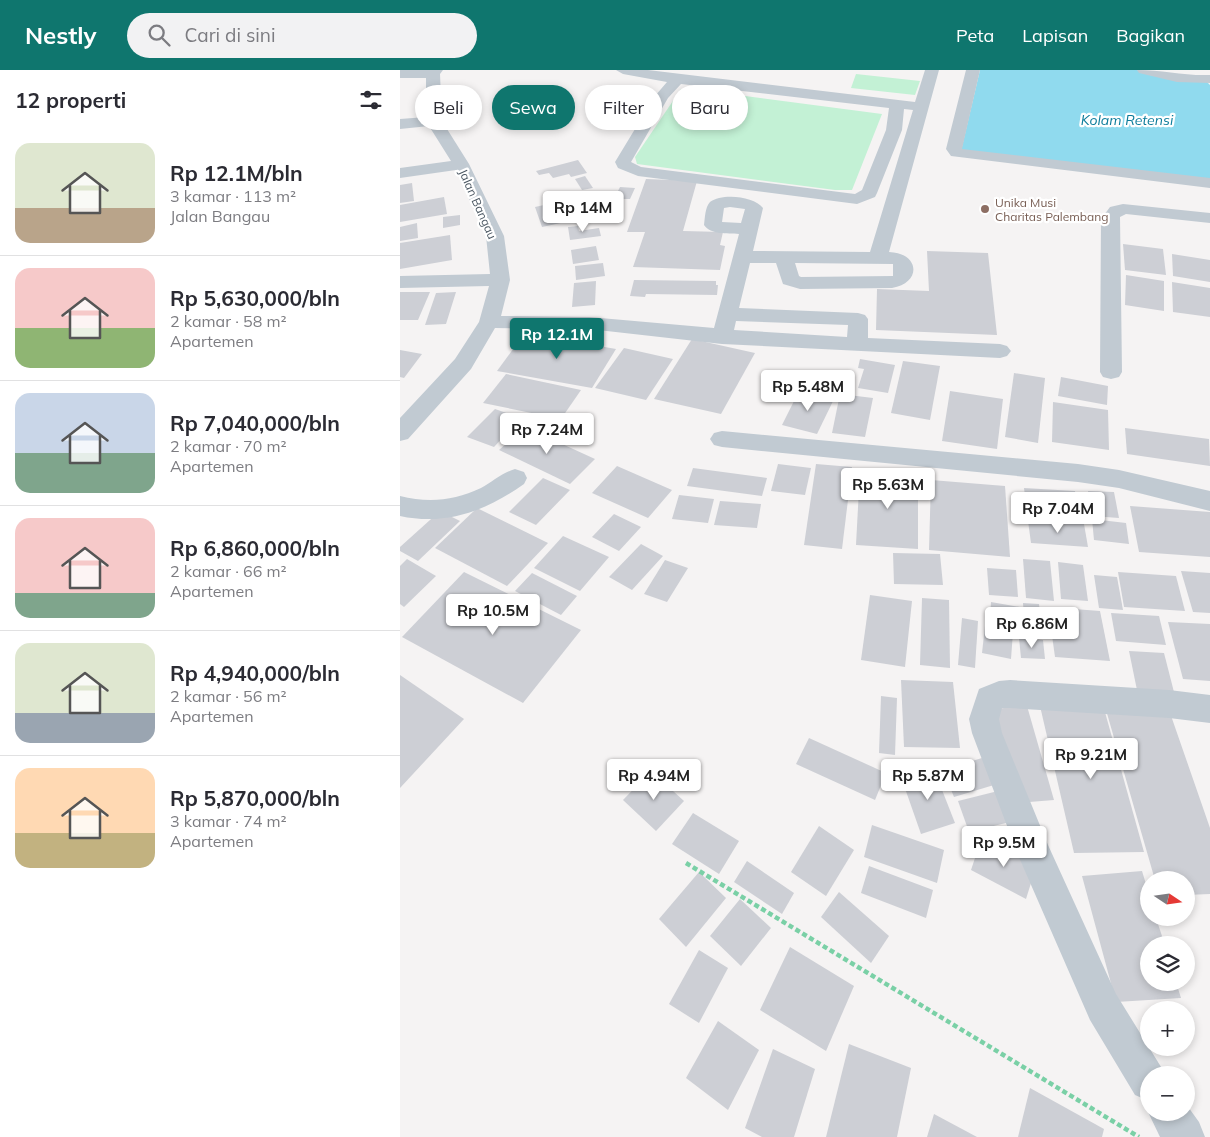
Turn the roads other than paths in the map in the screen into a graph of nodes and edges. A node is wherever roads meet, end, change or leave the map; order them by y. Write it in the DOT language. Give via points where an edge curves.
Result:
graph roads {
  1 [pos="624,70"];
  2 [pos="932,70"];
  3 [pos="973,70"];
  4 [pos="1144,70"];
  5 [pos="434,72"];
  6 [pos="400,74"];
  7 [pos="677,79"];
  8 [pos="1210,79"];
  9 [pos="434,85"];
  10 [pos="897,105"];
  11 [pos="922,107"];
  12 [pos="415,123"];
  13 [pos="400,124"];
  14 [pos="440,130"];
  15 [pos="461,164"];
  16 [pos="400,173"];
  17 [pos="1210,183"];
  18 [pos="1210,218"];
  19 [pos="750,229"];
  20 [pos="837,256"];
  21 [pos="742,257"];
  22 [pos="784,257"];
  23 [pos="878,258"];
  24 [pos="500,280"];
  25 [pos="400,282"];
  26 [pos="837,283"];
  27 [pos="728,314"];
  28 [pos="489,322"];
  29 [pos="722,337"];
  30 [pos="858,344"];
  31 [pos="1000,351"];
  32 [pos="1111,372"];
  33 [pos="400,433"];
  34 [pos="722,440"];
  35 [pos="515,478"];
  36 [pos="1210,501"];
  37 [pos="400,506"];
  38 [pos="1210,709"];
  39 [pos="1140,1067"];
  40 [pos="1174,1121"];
  41 [pos="1184,1137"];
  1 -- 7 [label="street"];
  2 -- 11 [label="street"];
  3 -- 17 [label="street" via="954,149 957,153"];
  4 -- 8 [label="street" via="1172,78"];
  5 -- 6 [label="street"];
  5 -- 9 [label="street"];
  7 -- 10 [label="street"];
  7 -- 10 [label="street" via="662,96 624,165 638,170 857,199 869,193 894,130"];
  10 -- 11 [label="street"];
  11 -- 23 [label="street"];
  12 -- 13 [label="street"];
  14 -- 15 [label="street, Jalan Bangau"];
  15 -- 16 [label="street"];
  15 -- 24 [label="street, Jalan Bangau" via="495,236"];
  18 -- 32 [label="street" via="1126,209 1112,214 1109,266"];
  19 -- 21 [label="street"];
  20 -- 22 [label="street"];
  20 -- 23 [label="street"];
  20 -- 26 [label="street"];
  21 -- 22 [label="street"];
  21 -- 27 [label="street"];
  22 -- 26 [label="street" via="790,280"];
  23 -- 26 [label="street" via="900,260 902,278 892,282"];
  24 -- 25 [label="street"];
  24 -- 28 [label="street, Jalan Bangau"];
  27 -- 29 [label="street"];
  27 -- 30 [label="street" via="858,319"];
  28 -- 29 [label="street" via="589,323"];
  28 -- 33 [label="street, Jalan Bangau" via="463,364"];
  29 -- 30 [label="street"];
  30 -- 31 [label="street"];
  34 -- 36 [label="street" via="1078,473 1119,479"];
  35 -- 37 [label="street" via="470,504 431,512"];
  38 -- 39 [label="street" via="1010,694 990,700 984,719 1035,855 1103,1007"];
  40 -- 41 [label="street"];
}
